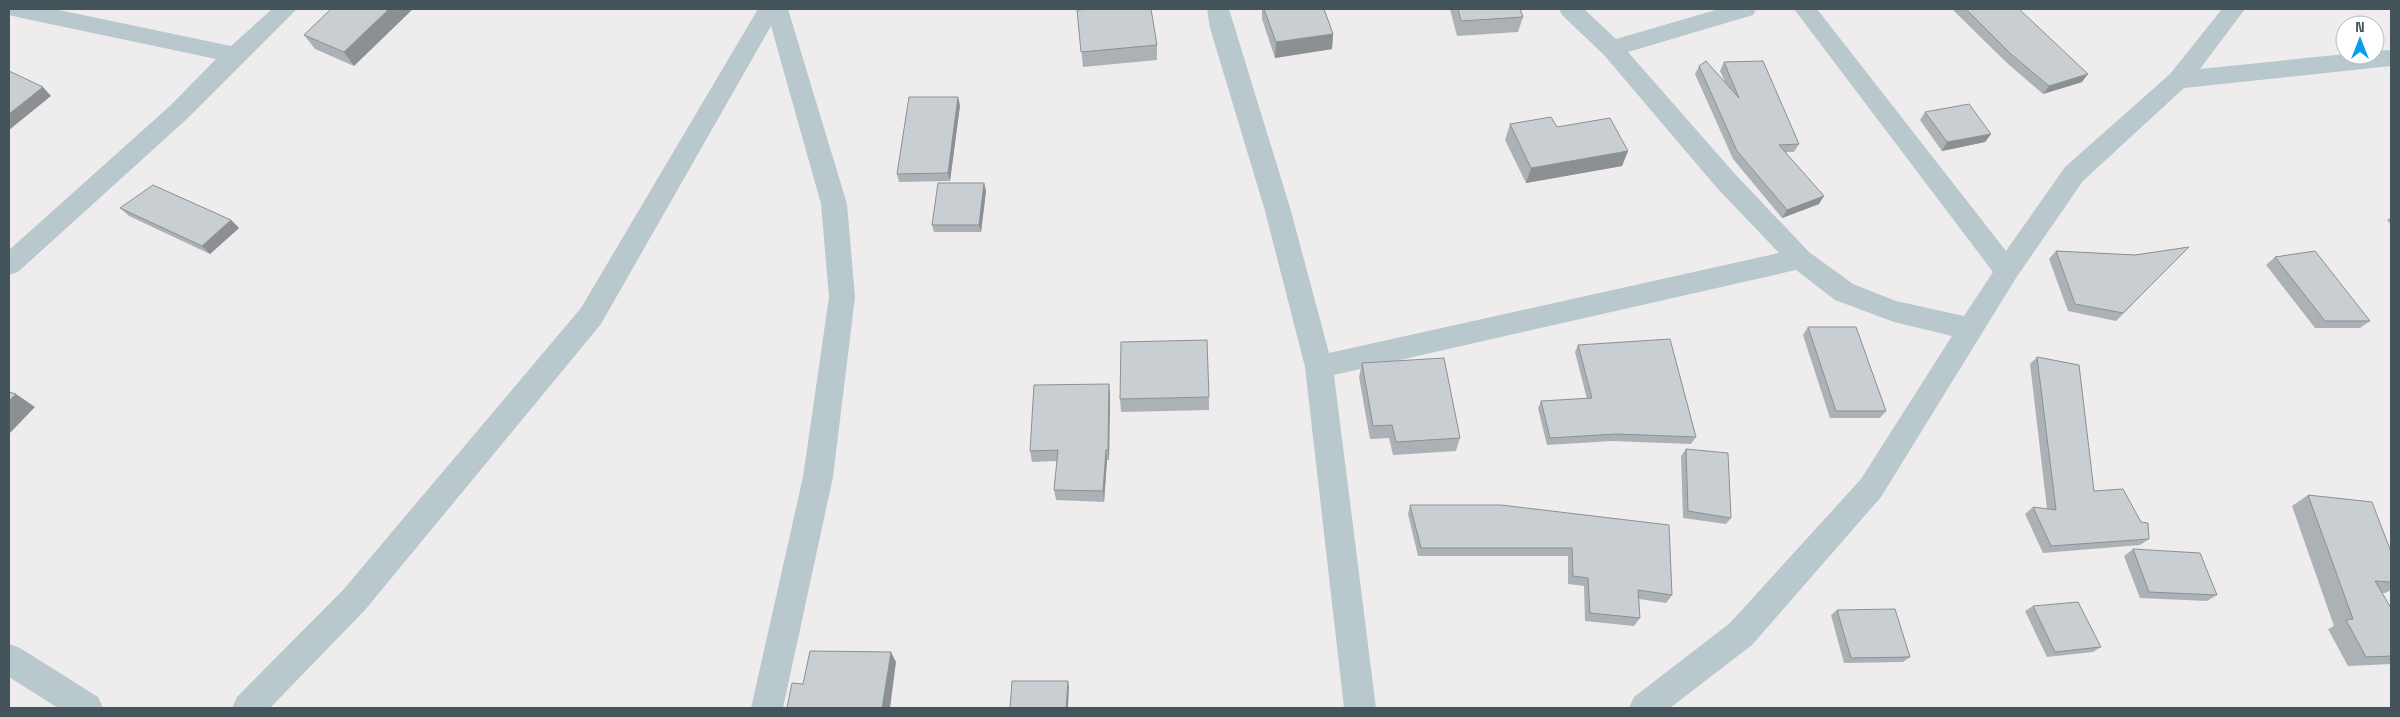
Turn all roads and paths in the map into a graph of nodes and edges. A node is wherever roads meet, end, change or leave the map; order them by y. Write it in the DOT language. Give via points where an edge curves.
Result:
graph roads {
  1 [pos="17,9"];
  2 [pos="286,9"];
  3 [pos="769,9"];
  4 [pos="777,9"];
  5 [pos="1218,9"];
  6 [pos="1570,9"];
  7 [pos="1745,9"];
  8 [pos="1806,9"];
  9 [pos="2234,9"];
  10 [pos="1612,49"];
  11 [pos="235,55"];
  12 [pos="2391,58"];
  13 [pos="2178,80"];
  14 [pos="1800,259"];
  15 [pos="9,265"];
  16 [pos="2007,271"];
  17 [pos="1970,329"];
  18 [pos="1320,367"];
  19 [pos="9,659"];
  20 [pos="86,708"];
  21 [pos="248,708"];
  22 [pos="768,708"];
  23 [pos="1360,708"];
  24 [pos="1645,708"];
  1 -- 11 [label="street"];
  2 -- 11 [label="street"];
  3 -- 21 [label="street" via="591,316 354,600"];
  4 -- 22 [label="street" via="834,204 842,298 818,477"];
  5 -- 18 [label="street"];
  6 -- 10 [label="street"];
  7 -- 10 [label="street"];
  8 -- 16 [label="street"];
  9 -- 13 [label="street"];
  10 -- 14 [label="street" via="1726,181"];
  11 -- 15 [label="street" via="180,111"];
  12 -- 13 [label="street"];
  13 -- 16 [label="street" via="2074,174"];
  14 -- 17 [label="street" via="1844,292 1894,311"];
  14 -- 18 [label="street"];
  16 -- 17 [label="street"];
  17 -- 24 [label="street" via="1871,488 1741,634"];
  18 -- 23 [label="street"];
  19 -- 20 [label="street"];
}
